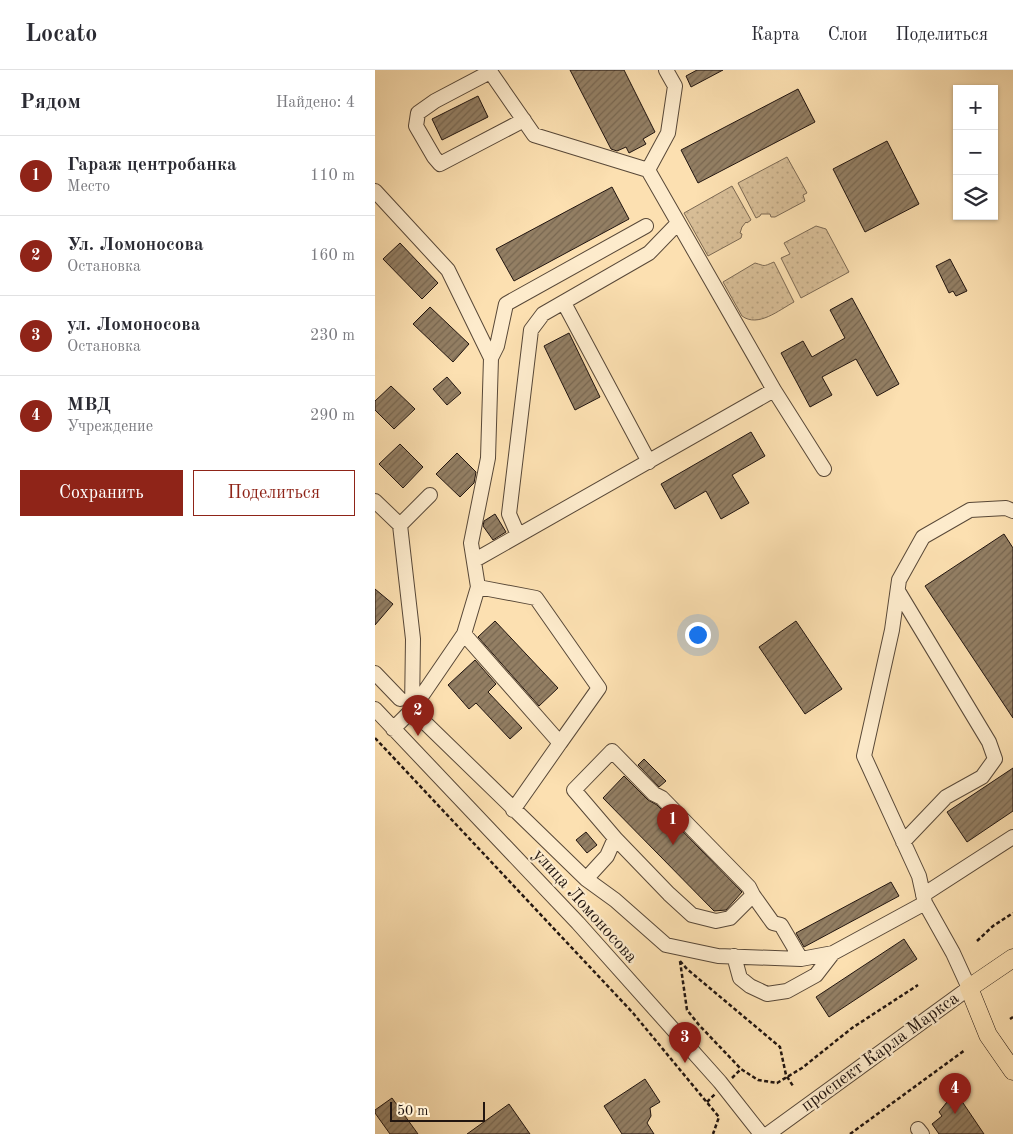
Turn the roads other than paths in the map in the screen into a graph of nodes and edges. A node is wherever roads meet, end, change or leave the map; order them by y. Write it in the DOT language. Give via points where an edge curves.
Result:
graph roads {
  1 [pos="489,71"];
  2 [pos="671,72"];
  3 [pos="524,120"];
  4 [pos="648,170"];
  5 [pos="375,191"];
  6 [pos="678,223"];
  7 [pos="646,226"];
  8 [pos="564,303"];
  9 [pos="491,358"];
  10 [pos="774,390"];
  11 [pos="649,462"];
  12 [pos="823,469"];
  13 [pos="430,495"];
  14 [pos="375,501"];
  15 [pos="1013,512"];
  16 [pos="400,526"];
  17 [pos="518,535"];
  18 [pos="475,560"];
  19 [pos="478,587"];
  20 [pos="898,591"];
  21 [pos="464,634"];
  22 [pos="375,673"];
  23 [pos="400,699"];
  24 [pos="375,709"];
  25 [pos="412,710"];
  26 [pos="393,729"];
  27 [pos="560,743"];
  28 [pos="513,810"];
  29 [pos="615,838"];
  30 [pos="1013,838"];
  31 [pos="903,842"];
  32 [pos="586,879"];
  33 [pos="753,895"];
  34 [pos="924,899"];
  35 [pos="833,953"];
  36 [pos="734,956"];
  37 [pos="1013,958"];
  38 [pos="801,959"];
  39 [pos="969,988"];
  40 [pos="1013,1071"];
  41 [pos="761,1134"];
  42 [pos="767,1134"];
  1 -- 3 [label="street"];
  1 -- 3 [label="street" via="418,113 415,126 434,157 440,164"];
  2 -- 4 [label="street" via="675,86 668,132"];
  3 -- 4 [label="street" via="534,135"];
  4 -- 6 [label="street"];
  5 -- 9 [label="street" via="448,270"];
  6 -- 8 [label="street" via="649,253"];
  6 -- 10 [label="street"];
  7 -- 9 [label="street" via="506,304 497,346"];
  8 -- 11 [label="street"];
  8 -- 17 [label="street" via="543,314 531,330 509,514"];
  9 -- 18 [label="street" via="488,458 471,543"];
  10 -- 11 [label="street"];
  10 -- 12 [label="street"];
  11 -- 17 [label="street"];
  13 -- 16 [label="street"];
  14 -- 16 [label="street"];
  15 -- 20 [label="street" via="1006,508 970,510 923,536 899,580"];
  16 -- 25 [label="street" via="413,639"];
  17 -- 18 [label="street"];
  18 -- 19 [label="street"];
  19 -- 21 [label="street"];
  19 -- 27 [label="street" via="536,598 599,688"];
  20 -- 31 [label="street" via="865,756"];
  20 -- 31 [label="street" via="989,742 995,759 982,777 946,797"];
  21 -- 25 [label="street"];
  21 -- 27 [label="street"];
  22 -- 23 [label="street"];
  24 -- 26 [label="street, улица Ломоносова"];
  25 -- 26 [label="street"];
  25 -- 28 [label="street"];
  26 -- 41 [label="street, улица Ломоносова" via="578,923 720,1082"];
  27 -- 28 [label="street"];
  28 -- 32 [label="street"];
  29 -- 32 [label="street" via="607,856"];
  29 -- 33 [label="street" via="692,915 716,921 731,918"];
  29 -- 33 [label="street" via="574,790 612,751 749,886"];
  30 -- 34 [label="street"];
  31 -- 34 [label="street" via="919,876"];
  32 -- 36 [label="street" via="666,945 718,956"];
  33 -- 38 [label="street" via="773,923 781,925"];
  34 -- 35 [label="street"];
  34 -- 39 [label="street"];
  35 -- 36 [label="street" via="816,975 787,991 767,994 740,978"];
  35 -- 38 [label="street"];
  36 -- 38 [label="street"];
  37 -- 39 [label="main road, проспект Карла Маркса"];
  39 -- 40 [label="main road, проспект Карла Маркса" via="988,1035"];
  39 -- 42 [label="street, проспект Карла Маркса"];
}
